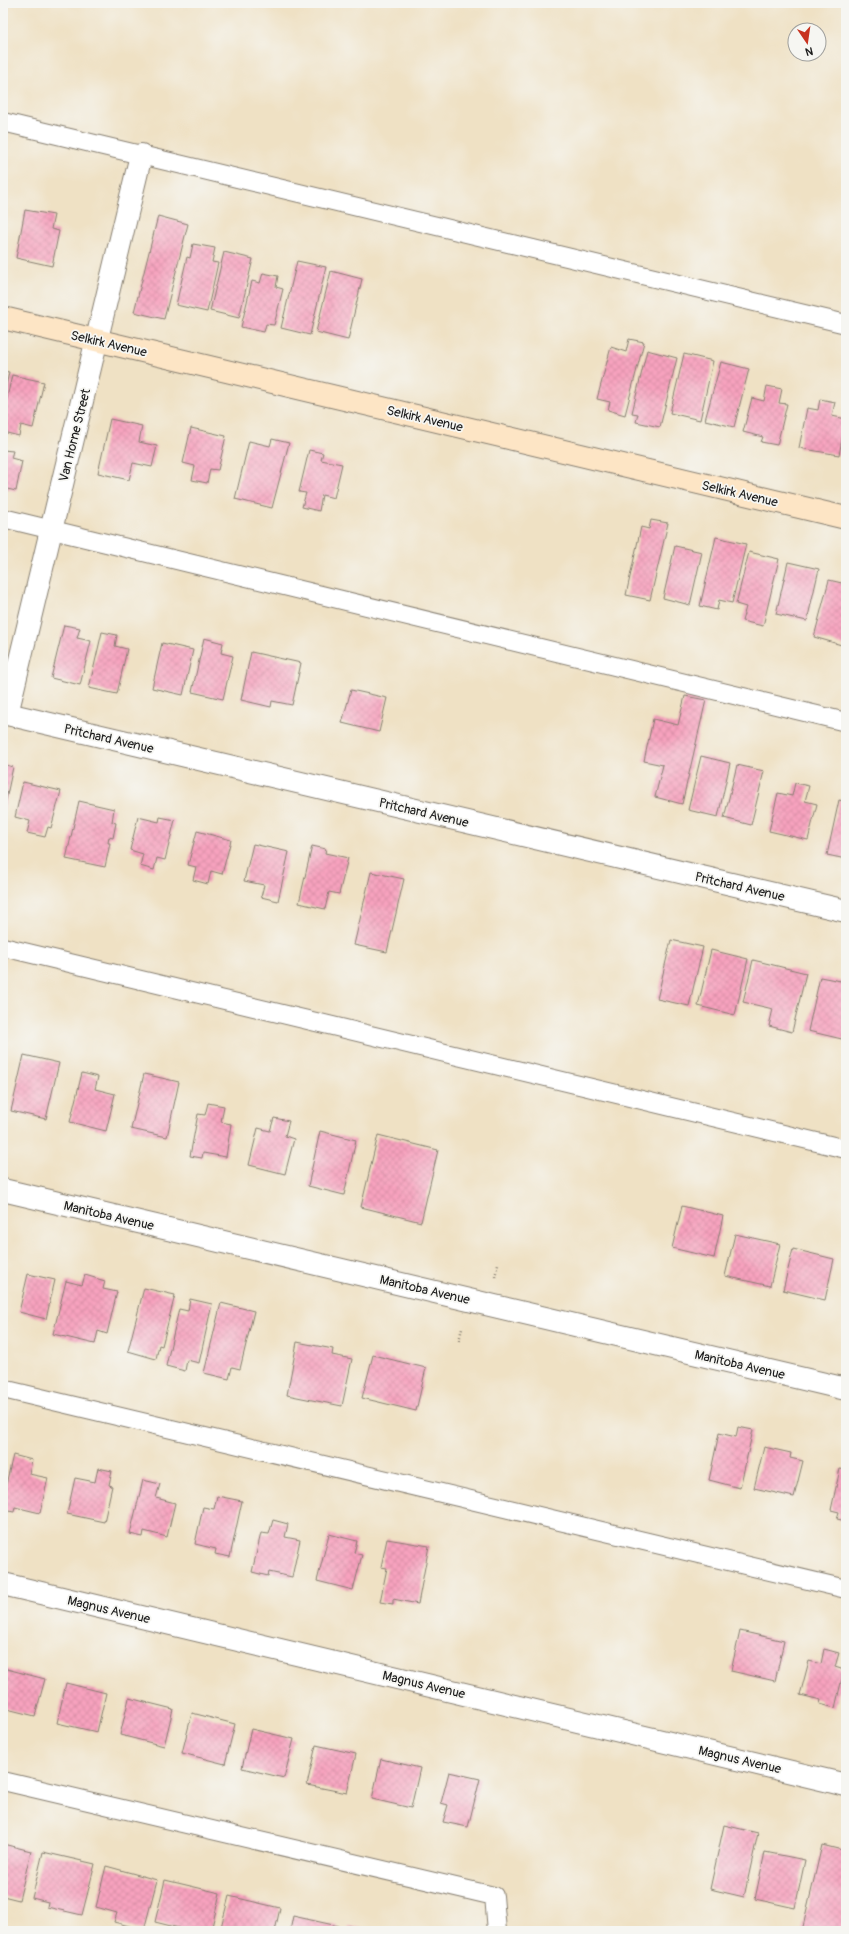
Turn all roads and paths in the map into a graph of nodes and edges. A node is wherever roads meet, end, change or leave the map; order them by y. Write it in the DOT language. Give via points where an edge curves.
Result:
graph roads {
  1 [pos="3,122"];
  2 [pos="141,155"];
  3 [pos="3,318"];
  4 [pos="846,324"];
  5 [pos="97,340"];
  6 [pos="3,518"];
  7 [pos="846,518"];
  8 [pos="51,530"];
  9 [pos="5,714"];
  10 [pos="846,722"];
  11 [pos="846,911"];
  12 [pos="3,947"];
  13 [pos="846,1149"];
  14 [pos="3,1190"];
  15 [pos="3,1389"];
  16 [pos="846,1389"];
  17 [pos="3,1584"];
  18 [pos="846,1589"];
  19 [pos="3,1781"];
  20 [pos="846,1785"];
  21 [pos="497,1931"];
  1 -- 2 [label="lane"];
  2 -- 4 [label="lane"];
  2 -- 5 [label="street, Van Horne Street"];
  3 -- 5 [label="street, Selkirk Avenue"];
  5 -- 7 [label="street, Selkirk Avenue"];
  5 -- 8 [label="street, Van Horne Street"];
  6 -- 8 [label="lane"];
  8 -- 9 [label="street, Van Horne Street"];
  8 -- 10 [label="lane"];
  9 -- 11 [label="street, Pritchard Avenue"];
  12 -- 13 [label="lane"];
  14 -- 16 [label="street, Manitoba Avenue"];
  15 -- 18 [label="lane"];
  17 -- 20 [label="street, Magnus Avenue"];
  19 -- 21 [label="lane" via="494,1896"];
}
